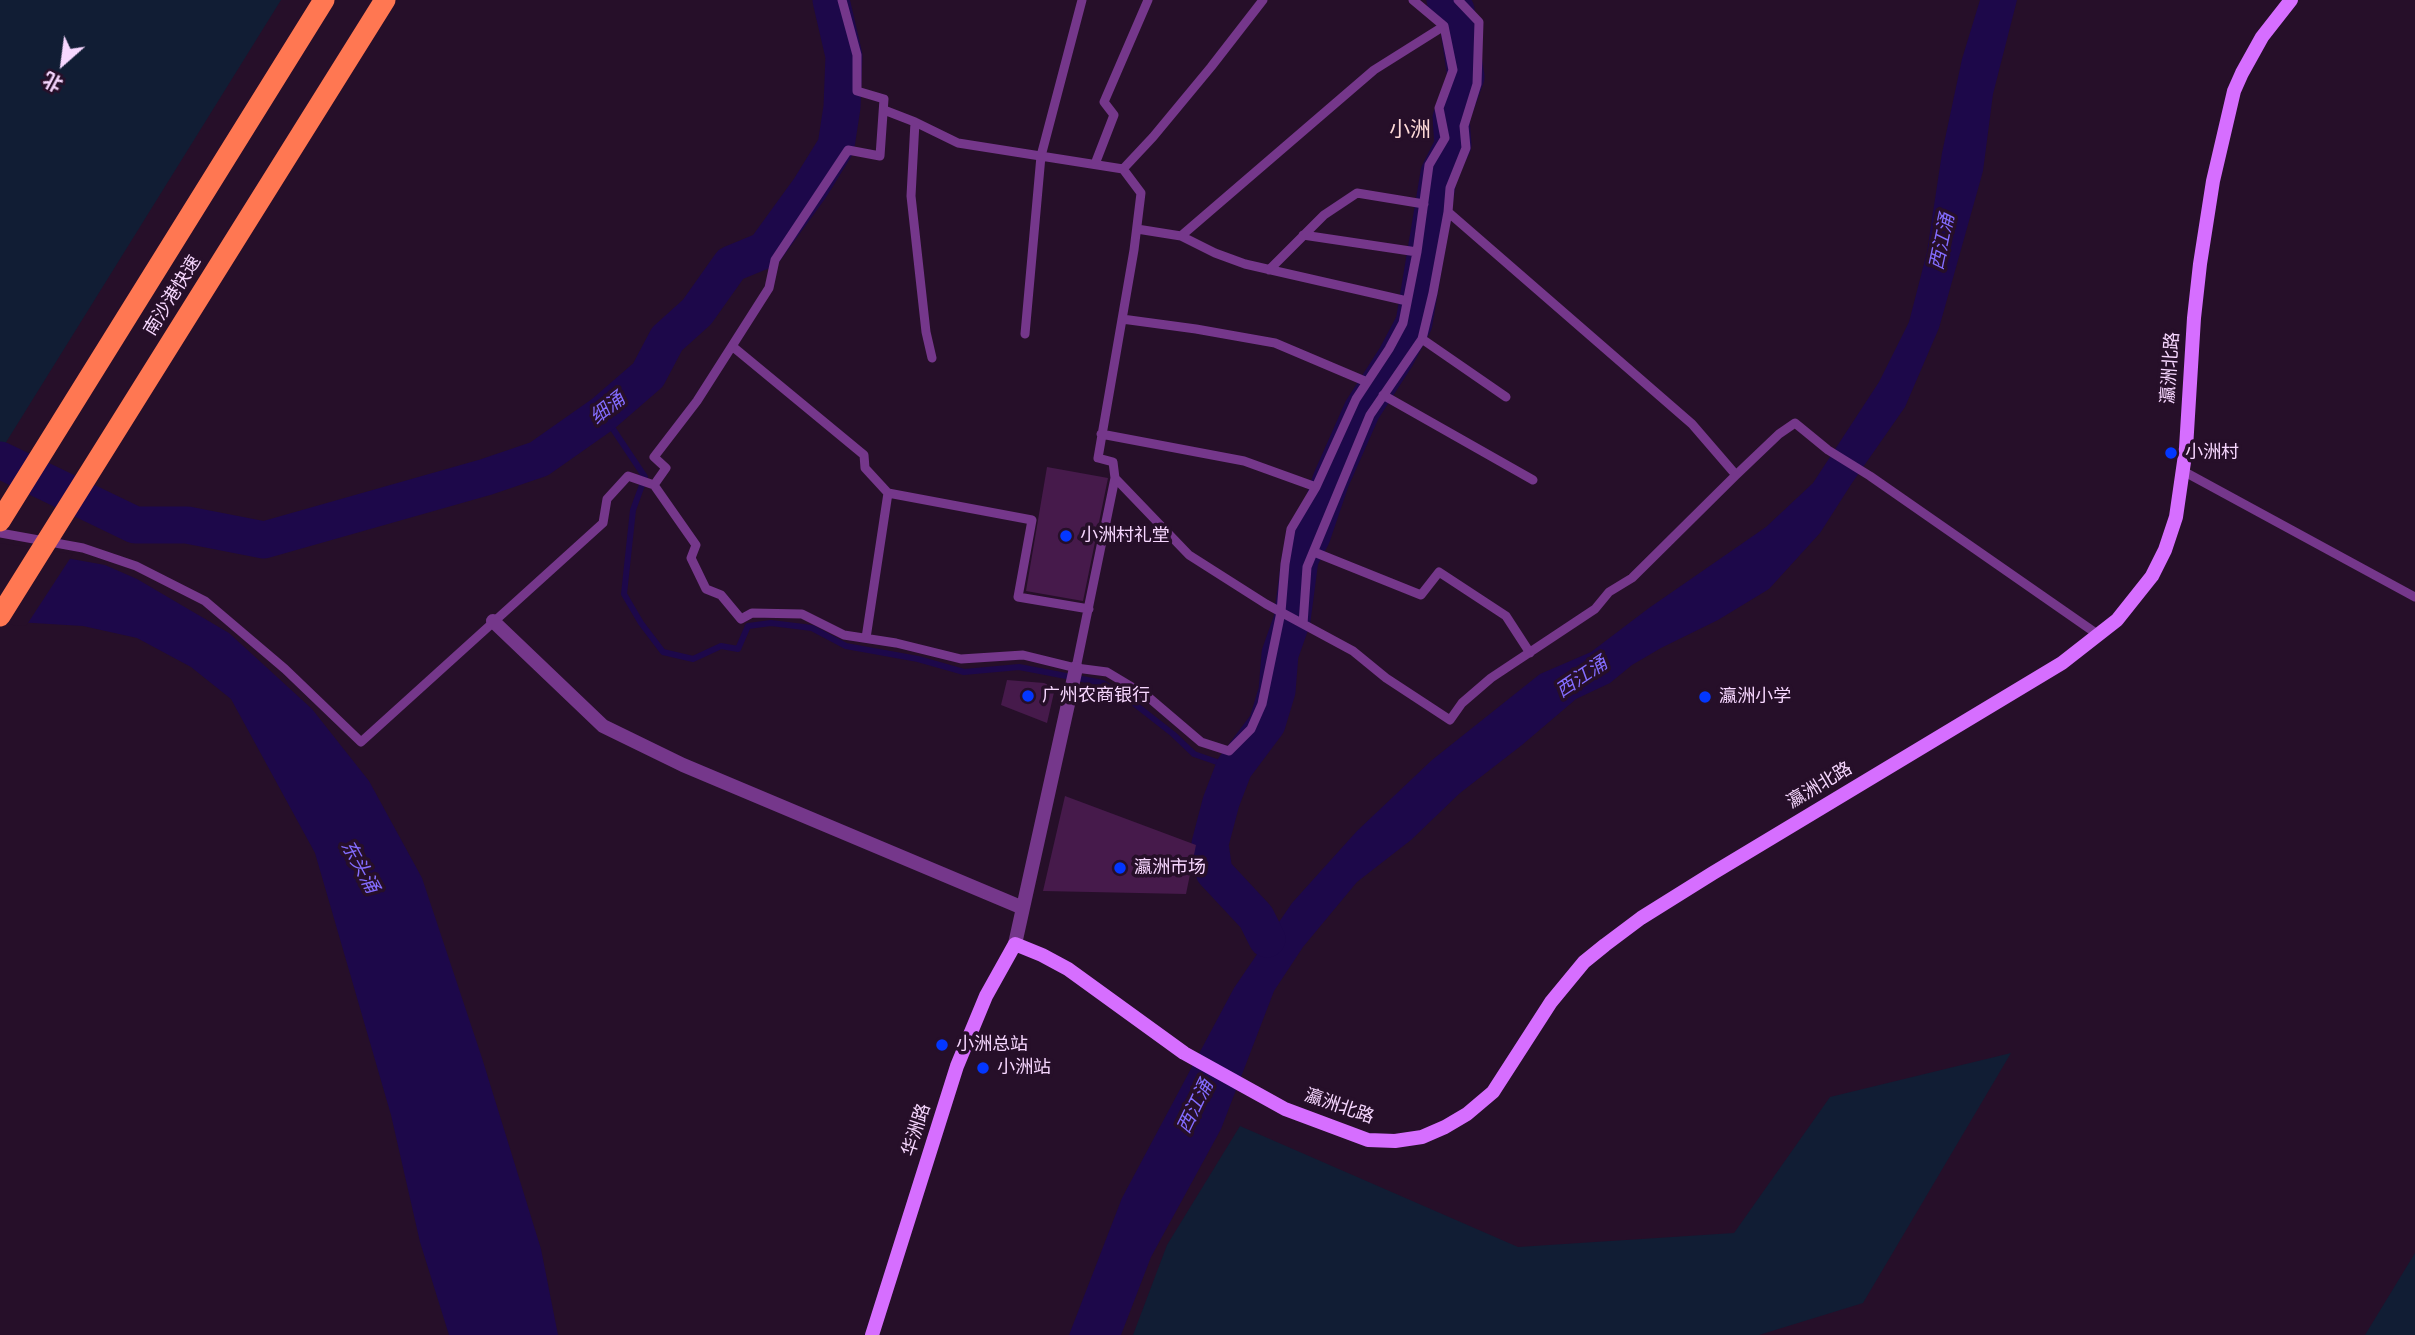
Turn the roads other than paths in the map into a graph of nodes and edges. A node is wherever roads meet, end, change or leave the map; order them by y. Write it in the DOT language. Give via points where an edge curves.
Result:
graph roads {
  1 [pos="324,0"];
  2 [pos="385,0"];
  3 [pos="842,0"];
  4 [pos="1082,0"];
  5 [pos="1148,0"];
  6 [pos="1263,0"];
  7 [pos="1413,0"];
  8 [pos="1458,0"];
  9 [pos="2291,0"];
  10 [pos="1444,26"];
  11 [pos="884,110"];
  12 [pos="915,122"];
  13 [pos="1041,156"];
  14 [pos="1095,164"];
  15 [pos="1123,169"];
  16 [pos="1424,204"];
  17 [pos="1448,212"];
  18 [pos="1137,229"];
  19 [pos="1303,235"];
  20 [pos="1181,236"];
  21 [pos="1417,252"];
  22 [pos="1269,270"];
  23 [pos="1407,301"];
  24 [pos="1122,319"];
  25 [pos="1025,334"];
  26 [pos="1422,339"];
  27 [pos="732,346"];
  28 [pos="932,358"];
  29 [pos="1367,382"];
  30 [pos="1383,395"];
  31 [pos="1506,397"];
  32 [pos="1101,434"];
  33 [pos="2183,471"];
  34 [pos="1736,475"];
  35 [pos="1115,478"];
  36 [pos="1533,480"];
  37 [pos="654,485"];
  38 [pos="1315,487"];
  39 [pos="888,493"];
  40 [pos="0,521"];
  41 [pos="0,533"];
  42 [pos="1314,552"];
  43 [pos="2415,597"];
  44 [pos="1089,609"];
  45 [pos="1282,612"];
  46 [pos="0,616"];
  47 [pos="493,621"];
  48 [pos="1303,624"];
  49 [pos="2100,636"];
  50 [pos="866,638"];
  51 [pos="1530,653"];
  52 [pos="1076,668"];
  53 [pos="1023,908"];
  54 [pos="1015,944"];
  55 [pos="872,1335"];
  1 -- 40 [label="highway, 南沙港快速"];
  2 -- 46 [label="highway, 南沙港快速, bridge"];
  3 -- 11 [label="lane" via="857,55 857,91 884,99"];
  4 -- 13 [label="lane"];
  5 -- 14 [label="lane" via="1104,102 1114,115"];
  6 -- 15 [label="lane"];
  7 -- 10 [label="lane"];
  8 -- 17 [label="lane" via="1479,22 1477,84"];
  9 -- 33 [label="main road, 瀛洲北路" via="2242,73 2221,142 2200,264"];
  10 -- 16 [label="lane" via="1453,70 1439,108 1445,138 1429,165"];
  10 -- 20 [label="lane" via="1374,70"];
  11 -- 12 [label="lane"];
  11 -- 27 [label="lane" via="880,156 849,150 775,260 769,288"];
  12 -- 13 [label="lane" via="958,143"];
  12 -- 28 [label="lane" via="911,197"];
  13 -- 14 [label="lane"];
  13 -- 25 [label="lane"];
  14 -- 15 [label="lane"];
  15 -- 18 [label="lane" via="1141,193"];
  16 -- 19 [label="lane" via="1356,193"];
  16 -- 21 [label="lane"];
  17 -- 26 [label="lane"];
  17 -- 34 [label="lane" via="1692,424"];
  18 -- 20 [label="lane"];
  18 -- 24 [label="lane"];
  19 -- 21 [label="lane"];
  19 -- 22 [label="lane"];
  20 -- 22 [label="lane" via="1214,253"];
  21 -- 23 [label="lane"];
  22 -- 23 [label="lane"];
  23 -- 29 [label="lane" via="1403,323"];
  24 -- 29 [label="lane" via="1275,343"];
  24 -- 32 [label="lane"];
  26 -- 30 [label="lane"];
  26 -- 31 [label="lane"];
  27 -- 37 [label="lane" via="654,457 666,468"];
  27 -- 39 [label="lane" via="864,454 865,468"];
  29 -- 38 [label="lane"];
  30 -- 36 [label="lane"];
  30 -- 42 [label="lane" via="1370,415"];
  32 -- 35 [label="lane" via="1098,458 1113,463"];
  32 -- 38 [label="lane" via="1244,461"];
  33 -- 43 [label="lane"];
  33 -- 49 [label="main road, 瀛洲北路" via="2176,517 2152,576"];
  34 -- 49 [label="lane" via="1795,423"];
  34 -- 51 [label="lane" via="1632,578"];
  35 -- 44 [label="lane"];
  35 -- 45 [label="lane" via="1189,555"];
  37 -- 47 [label="lane" via="628,476 607,499 603,523"];
  37 -- 50 [label="lane" via="696,545 691,558 706,589 721,595 741,619 752,613 802,614 844,635"];
  38 -- 45 [label="lane" via="1291,529"];
  39 -- 44 [label="lane" via="1032,520 1018,597"];
  39 -- 50 [label="lane"];
  41 -- 47 [label="lane" via="83,548 136,566 205,601 285,669 361,743"];
  42 -- 48 [label="lane" via="1307,567"];
  42 -- 51 [label="lane" via="1421,595 1439,572 1506,616"];
  44 -- 52 [label="lane"];
  45 -- 48 [label="lane"];
  45 -- 52 [label="lane" via="1262,704 1251,729 1229,751 1201,743 1147,696 1107,672"];
  47 -- 53 [label="street" via="603,726 683,765"];
  48 -- 51 [label="lane" via="1353,651 1450,720 1471,695"];
  49 -- 54 [label="main road, 瀛洲北路" via="1999,703 1641,918 1584,962 1551,1002 1493,1093 1467,1114 1422,1137 1368,1140 1285,1109 1184,1053 1068,969"];
  50 -- 52 [label="lane" via="961,659 1023,655"];
  52 -- 53 [label="street"];
  53 -- 54 [label="street"];
  54 -- 55 [label="main road, 华洲路" via="986,996 957,1066"];
}
